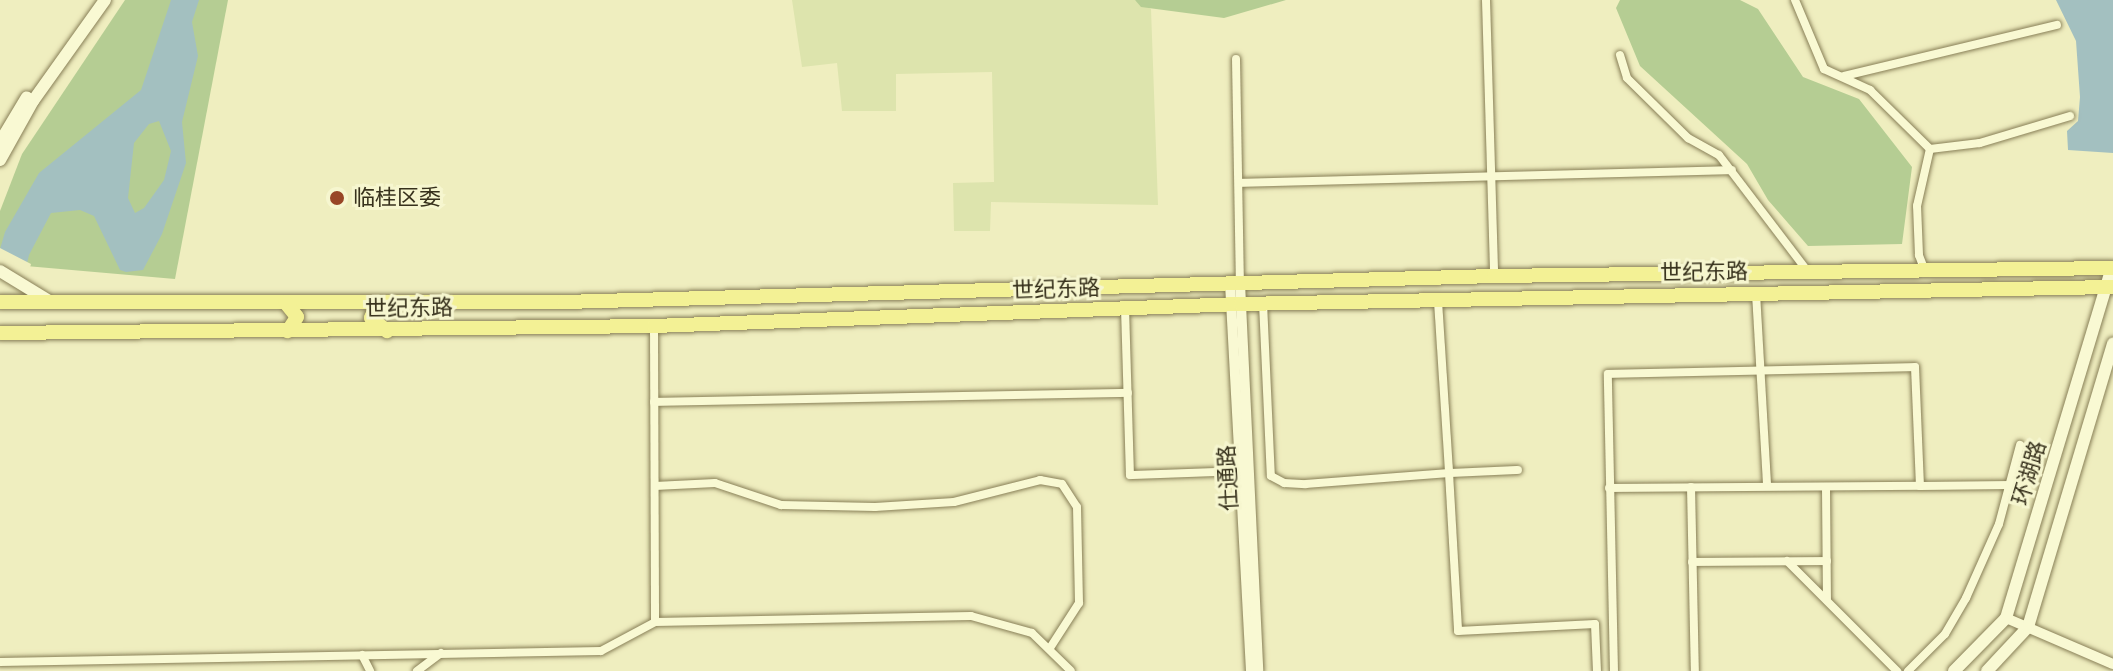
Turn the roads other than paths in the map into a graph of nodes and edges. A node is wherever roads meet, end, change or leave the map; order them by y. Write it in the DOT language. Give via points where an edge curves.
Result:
graph roads {
  1 [pos="95,0"];
  2 [pos="105,0"];
  3 [pos="1486,0"];
  4 [pos="1795,0"];
  5 [pos="2057,25"];
  6 [pos="1620,55"];
  7 [pos="1236,59"];
  8 [pos="1842,77"];
  9 [pos="2070,116"];
  10 [pos="0,142"];
  11 [pos="1930,149"];
  12 [pos="0,160"];
  13 [pos="1732,170"];
  14 [pos="1489,177"];
  15 [pos="1239,183"];
  16 [pos="2113,268"];
  17 [pos="0,271"];
  18 [pos="1808,272"];
  19 [pos="1925,272"];
  20 [pos="1494,276"];
  21 [pos="1235,283"];
  22 [pos="2110,287"];
  23 [pos="1756,293"];
  24 [pos="654,301"];
  25 [pos="1438,301"];
  26 [pos="0,302"];
  27 [pos="285,302"];
  28 [pos="378,302"];
  29 [pos="54,303"];
  30 [pos="1263,303"];
  31 [pos="1236,304"];
  32 [pos="1125,308"];
  33 [pos="654,326"];
  34 [pos="288,331"];
  35 [pos="387,331"];
  36 [pos="9,336"];
  37 [pos="2113,343"];
  38 [pos="1762,372"];
  39 [pos="1128,393"];
  40 [pos="654,402"];
  41 [pos="2020,445"];
  42 [pos="1518,470"];
  43 [pos="1243,471"];
  44 [pos="1449,473"];
  45 [pos="2011,485"];
  46 [pos="655,486"];
  47 [pos="1767,486"];
  48 [pos="1920,486"];
  49 [pos="1691,487"];
  50 [pos="1609,488"];
  51 [pos="1826,488"];
  52 [pos="1787,561"];
  53 [pos="1827,561"];
  54 [pos="1692,562"];
  55 [pos="1827,600"];
  56 [pos="2006,618"];
  57 [pos="655,622"];
  58 [pos="2028,627"];
  59 [pos="1050,648"];
  60 [pos="441,653"];
  61 [pos="362,655"];
  62 [pos="0,662"];
  63 [pos="2113,664"];
  64 [pos="370,671"];
  65 [pos="417,671"];
  66 [pos="1071,671"];
  67 [pos="1251,671"];
  68 [pos="1258,671"];
  69 [pos="1597,671"];
  70 [pos="1614,671"];
  71 [pos="1695,671"];
  72 [pos="1897,671"];
  73 [pos="1908,671"];
  74 [pos="1954,671"];
  75 [pos="1987,671"];
  1 -- 10 [label="main road"];
  2 -- 12 [label="main road" via="33,101"];
  3 -- 14 [label="street"];
  4 -- 8 [label="street" via="1818,62"];
  5 -- 8 [label="street"];
  6 -- 13 [label="street" via="1627,78 1688,138 1719,155"];
  7 -- 15 [label="street"];
  8 -- 11 [label="street" via="1880,98"];
  9 -- 11 [label="street" via="2005,137"];
  11 -- 19 [label="street" via="1916,220"];
  13 -- 14 [label="street"];
  13 -- 18 [label="street"];
  14 -- 15 [label="street"];
  14 -- 20 [label="street"];
  15 -- 21 [label="street"];
  16 -- 19 [label="main road, 世纪东路"];
  16 -- 22 [label="main road, 环湖路"];
  17 -- 29 [label="main road"];
  18 -- 19 [label="main road, 世纪东路"];
  18 -- 20 [label="main road, 世纪东路"];
  20 -- 21 [label="main road, 世纪东路"];
  21 -- 24 [label="main road, 世纪东路"];
  21 -- 31 [label="street, 仕通路"];
  22 -- 23 [label="main road, 世纪东路"];
  22 -- 56 [label="main road, 环湖路"];
  23 -- 25 [label="main road, 世纪东路"];
  23 -- 38 [label="street"];
  24 -- 28 [label="main road, 世纪东路"];
  24 -- 33 [label="main road"];
  25 -- 30 [label="main road, 世纪东路"];
  25 -- 44 [label="street"];
  26 -- 29 [label="main road, 世纪东路"];
  27 -- 28 [label="main road, 世纪东路"];
  27 -- 29 [label="main road, 世纪东路"];
  27 -- 34 [label="main road" via="297,317"];
  28 -- 35 [label="main road" via="371,318"];
  30 -- 31 [label="main road, 世纪东路"];
  30 -- 44 [label="street" via="1271,476 1306,484"];
  31 -- 32 [label="main road, 世纪东路"];
  31 -- 43 [label="street, 仕通路"];
  32 -- 33 [label="main road, 世纪东路"];
  32 -- 39 [label="street"];
  33 -- 35 [label="main road, 世纪东路"];
  33 -- 40 [label="street"];
  34 -- 35 [label="main road, 世纪东路"];
  34 -- 36 [label="main road, 世纪东路"];
  37 -- 58 [label="main road, 环湖路"];
  38 -- 47 [label="street"];
  38 -- 48 [label="street" via="1915,367"];
  38 -- 50 [label="street" via="1608,374"];
  39 -- 40 [label="street"];
  39 -- 43 [label="street" via="1130,475"];
  40 -- 46 [label="street"];
  41 -- 45 [label="street"];
  42 -- 44 [label="street"];
  43 -- 67 [label="street, 仕通路"];
  43 -- 68 [label="street, 仕通路"];
  44 -- 69 [label="street" via="1458,631 1595,624"];
  45 -- 48 [label="street"];
  45 -- 73 [label="street" via="1966,598 1945,634"];
  46 -- 57 [label="street"];
  46 -- 59 [label="street" via="715,483 781,505 875,507 954,502 1040,480 1062,484 1077,507 1079,603"];
  47 -- 49 [label="street"];
  47 -- 51 [label="street"];
  48 -- 51 [label="street"];
  49 -- 50 [label="street"];
  49 -- 54 [label="street"];
  50 -- 70 [label="street"];
  51 -- 53 [label="street"];
  52 -- 53 [label="street"];
  52 -- 54 [label="street"];
  52 -- 55 [label="street"];
  53 -- 55 [label="street"];
  54 -- 71 [label="street"];
  55 -- 72 [label="street"];
  56 -- 58 [label="street"];
  56 -- 74 [label="main road, 环湖路"];
  57 -- 59 [label="street" via="971,616 1022,629"];
  57 -- 60 [label="street" via="601,651"];
  58 -- 63 [label="street"];
  58 -- 75 [label="main road, 环湖路"];
  59 -- 66 [label="street"];
  60 -- 61 [label="street"];
  60 -- 65 [label="street"];
  61 -- 62 [label="street"];
  61 -- 64 [label="street"];
}
